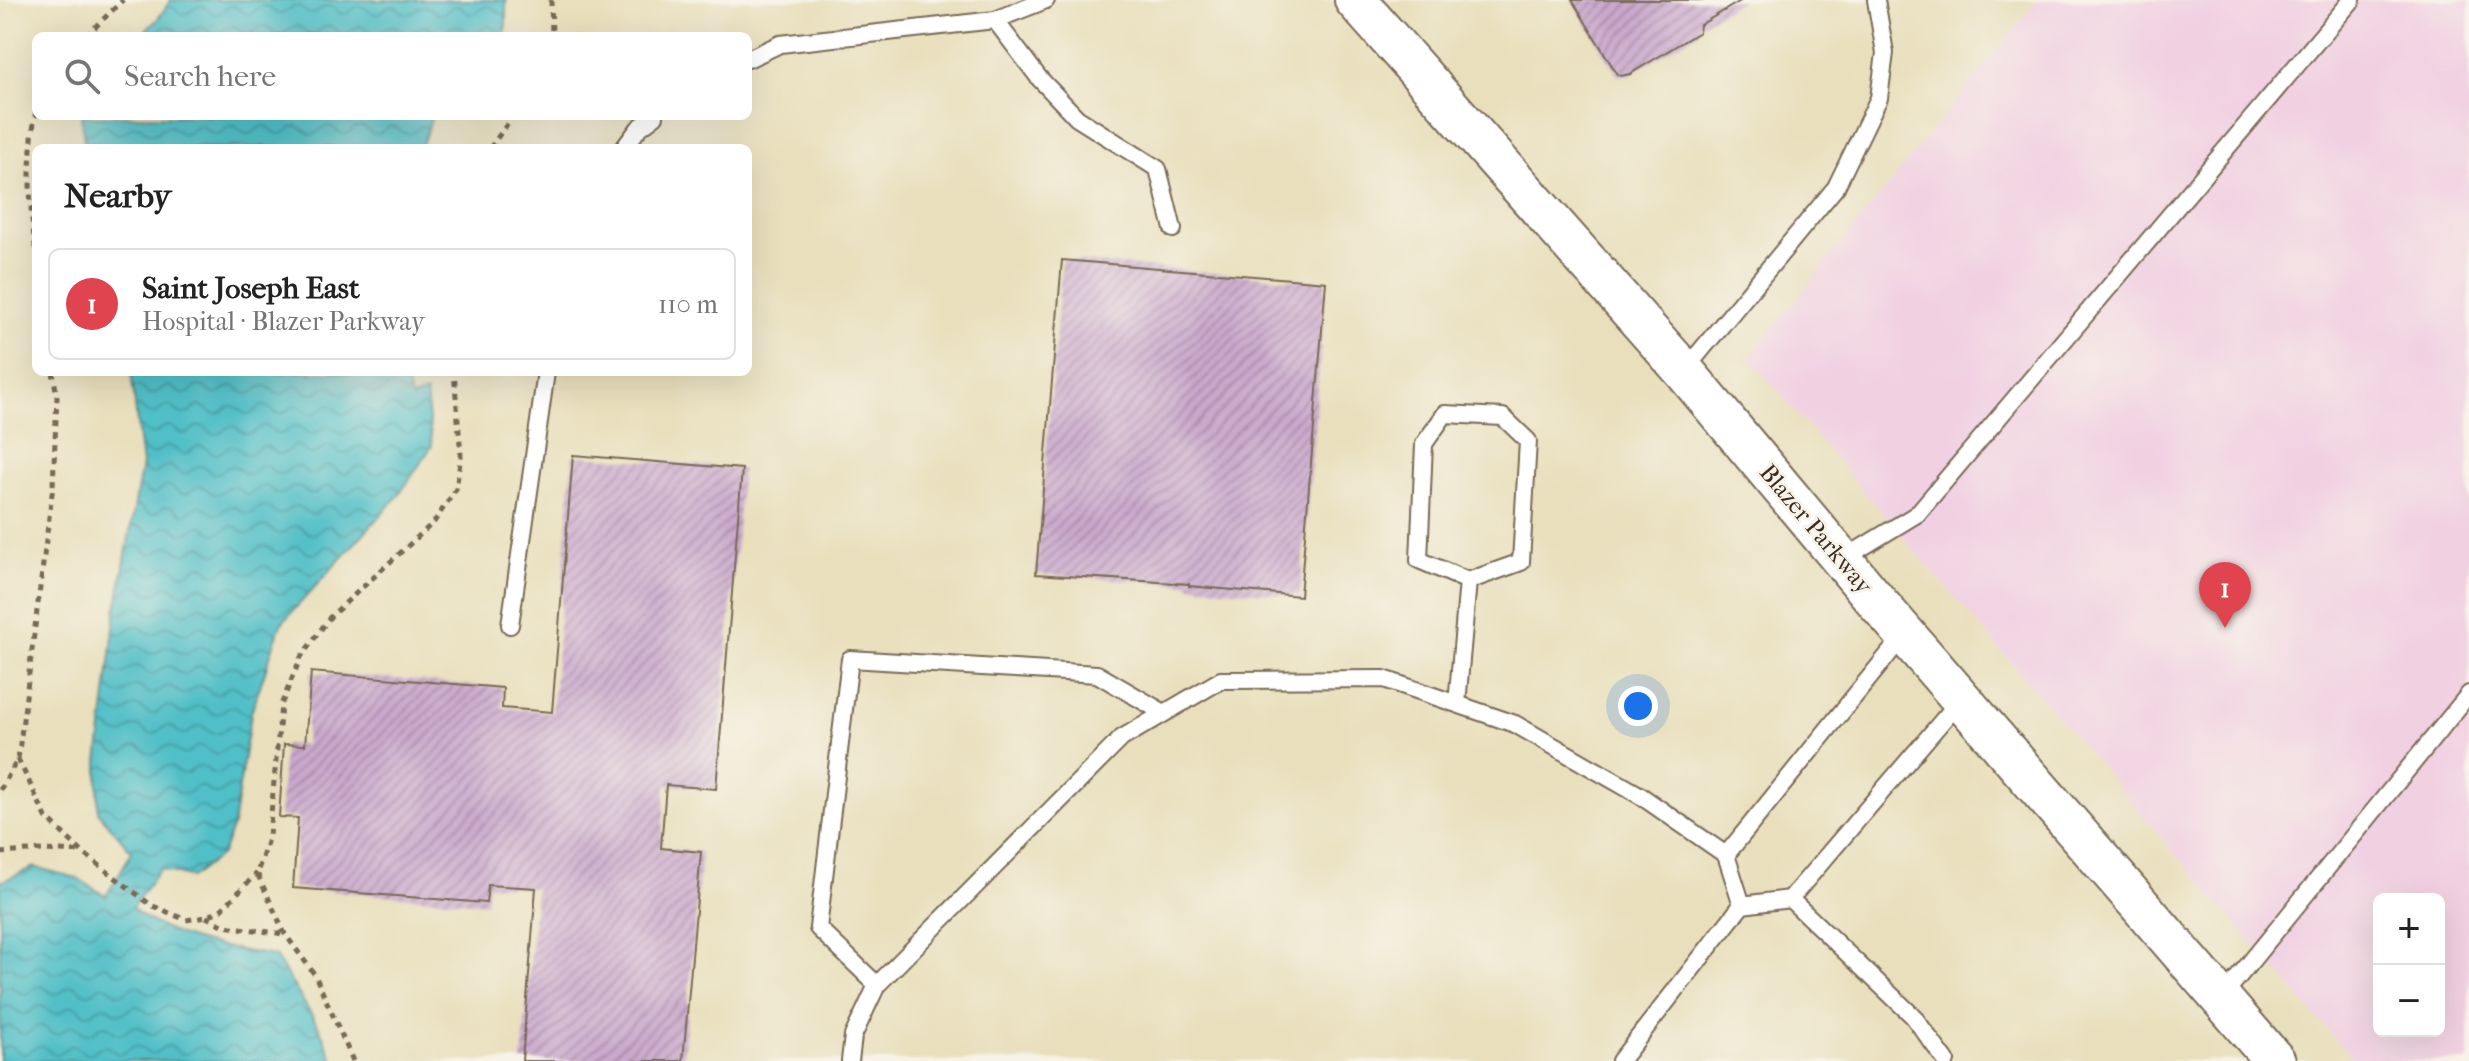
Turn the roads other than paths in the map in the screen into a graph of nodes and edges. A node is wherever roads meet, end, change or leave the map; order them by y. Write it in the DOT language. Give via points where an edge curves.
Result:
graph roads {
  1 [pos="1046,0"];
  2 [pos="1355,0"];
  3 [pos="1876,0"];
  4 [pos="2352,0"];
  5 [pos="995,20"];
  6 [pos="752,57"];
  7 [pos="650,120"];
  8 [pos="627,144"];
  9 [pos="1173,229"];
  10 [pos="1684,371"];
  11 [pos="545,376"];
  12 [pos="1841,560"];
  13 [pos="1468,581"];
  14 [pos="510,625"];
  15 [pos="1905,634"];
  16 [pos="2469,694"];
  17 [pos="1961,699"];
  18 [pos="1457,704"];
  19 [pos="1164,713"];
  20 [pos="1726,855"];
  21 [pos="1790,899"];
  22 [pos="1742,905"];
  23 [pos="877,985"];
  24 [pos="2221,998"];
  25 [pos="850,1061"];
  26 [pos="1620,1061"];
  27 [pos="1946,1061"];
  28 [pos="2275,1061"];
  1 -- 5 [label="lane"];
  2 -- 10 [label="street, Blazer Parkway"];
  3 -- 10 [label="lane" via="1885,53 1879,98 1836,187"];
  4 -- 12 [label="lane" via="1917,514"];
  5 -- 6 [label="lane" via="780,44"];
  5 -- 9 [label="lane" via="1077,118 1158,169"];
  7 -- 8 [label="lane"];
  10 -- 12 [label="street, Blazer Parkway"];
  11 -- 14 [label="lane"];
  12 -- 15 [label="street, Blazer Parkway"];
  13 -- 13 [label="lane" via="1419,560 1424,444 1445,414 1503,417 1528,441 1521,562"];
  13 -- 18 [label="lane"];
  15 -- 17 [label="street, Blazer Parkway"];
  15 -- 20 [label="lane"];
  16 -- 24 [label="lane"];
  17 -- 21 [label="lane"];
  17 -- 24 [label="street, Blazer Parkway"];
  18 -- 19 [label="lane" via="1384,679 1221,680"];
  18 -- 20 [label="lane" via="1515,724 1641,796"];
  19 -- 23 [label="lane" via="1122,738"];
  19 -- 23 [label="lane" via="1097,674 850,659 818,928"];
  20 -- 22 [label="lane"];
  21 -- 22 [label="lane"];
  21 -- 27 [label="lane" via="1913,1016"];
  22 -- 26 [label="lane"];
  23 -- 25 [label="lane" via="853,1036"];
  24 -- 28 [label="street, Blazer Parkway"];
}
